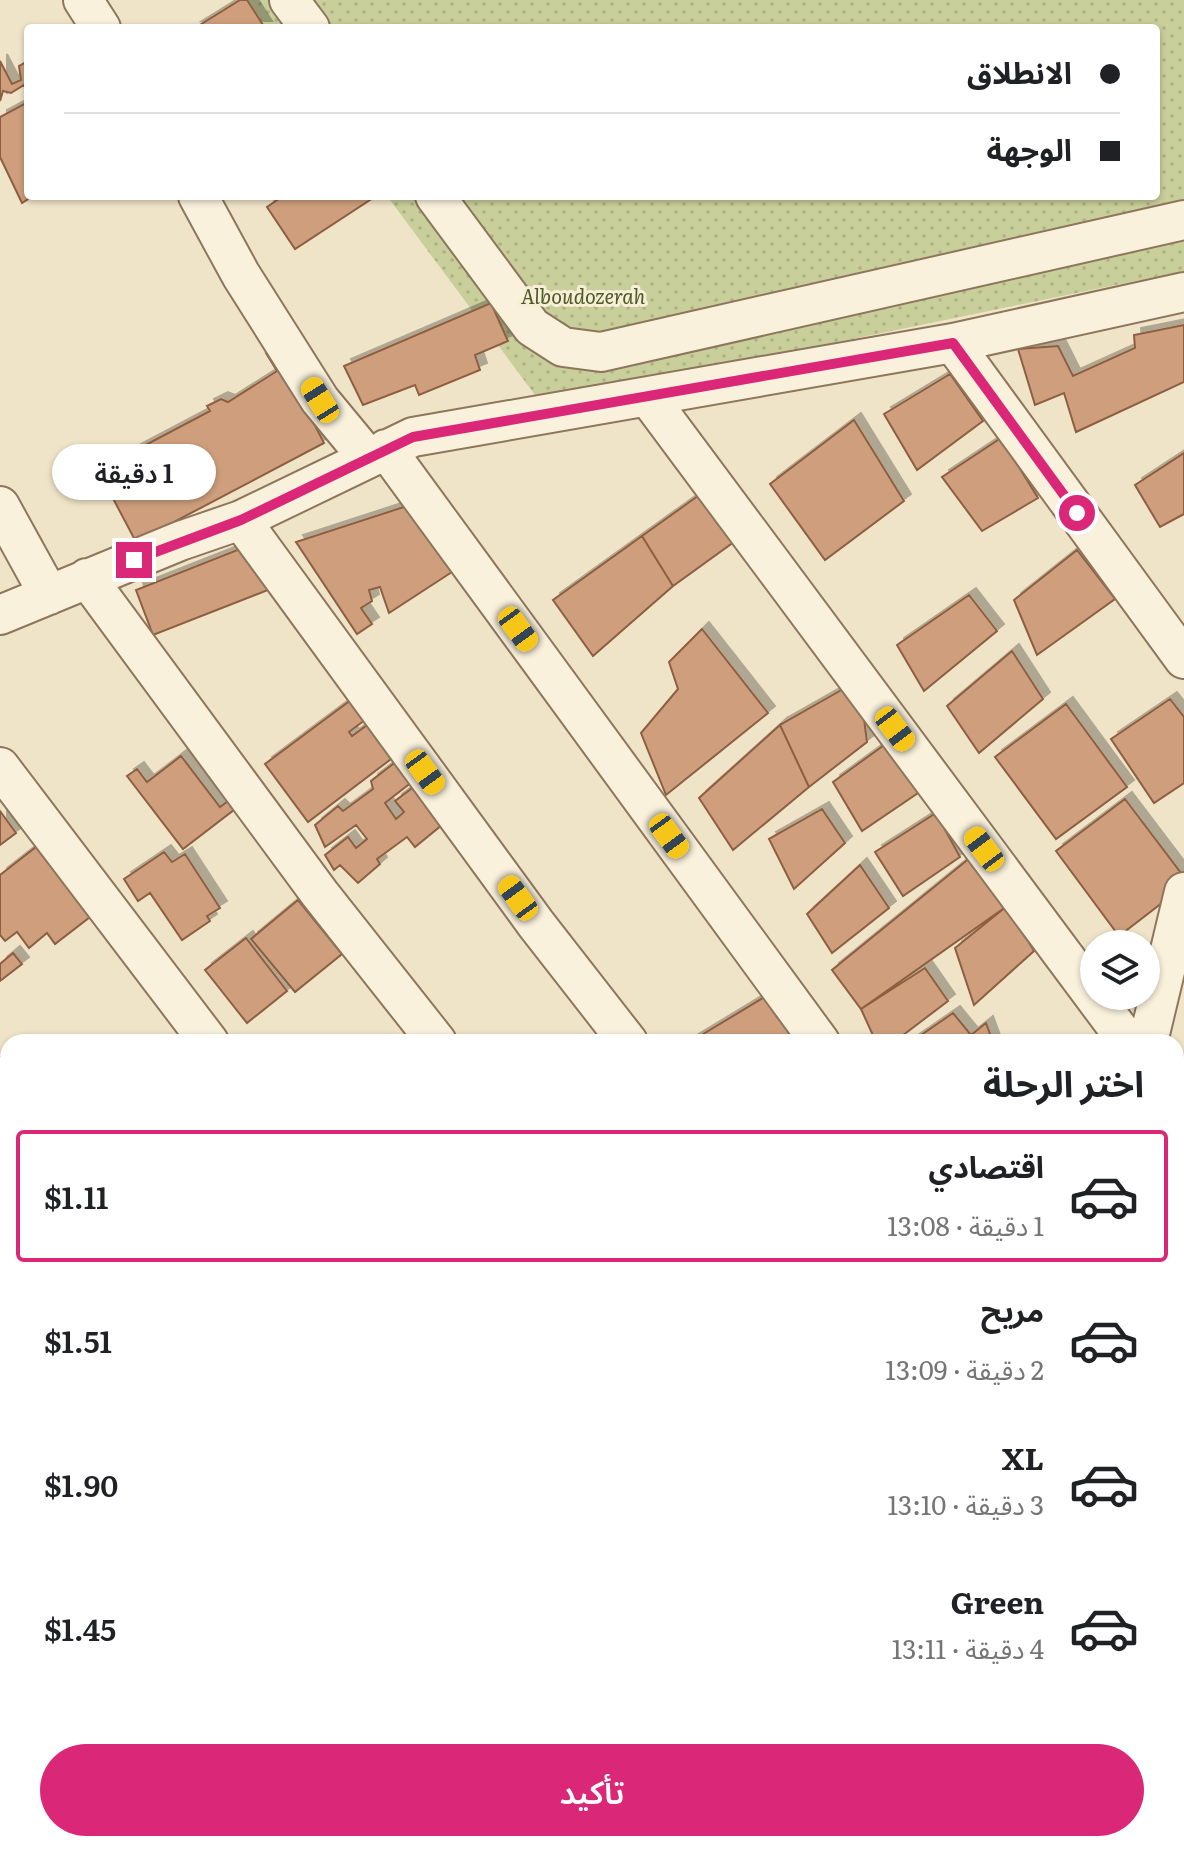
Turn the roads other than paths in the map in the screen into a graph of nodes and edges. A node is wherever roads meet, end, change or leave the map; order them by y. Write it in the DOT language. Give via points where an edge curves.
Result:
graph roads {
  1 [pos="83,0"];
  2 [pos="289,0"];
  3 [pos="98,24"];
  4 [pos="307,24"];
  5 [pos="200,200"];
  6 [pos="438,200"];
  7 [pos="1184,220"];
  8 [pos="1184,292"];
  9 [pos="953,343"];
  10 [pos="648,397"];
  11 [pos="377,454"];
  12 [pos="0,506"];
  13 [pos="241,520"];
  14 [pos="87,578"];
  15 [pos="49,595"];
  16 [pos="0,615"];
  17 [pos="1184,659"];
  18 [pos="0,767"];
  19 [pos="1184,892"];
  20 [pos="203,1034"];
  21 [pos="431,1034"];
  22 [pos="622,1034"];
  23 [pos="814,1034"];
  24 [pos="1122,1034"];
  25 [pos="1150,1034"];
  1 -- 3 [label="street"];
  2 -- 4 [label="street"];
  5 -- 11 [label="street" via="320,400"];
  6 -- 7 [label="street" via="532,327 563,347 601,352"];
  8 -- 9 [label="street"];
  9 -- 10 [label="street"];
  9 -- 17 [label="street"];
  10 -- 11 [label="street" via="438,431"];
  10 -- 24 [label="street"];
  11 -- 13 [label="street"];
  11 -- 23 [label="street"];
  12 -- 15 [label="street"];
  13 -- 14 [label="street"];
  13 -- 22 [label="street"];
  14 -- 15 [label="street"];
  14 -- 21 [label="street" via="320,894"];
  15 -- 16 [label="street"];
  18 -- 20 [label="street"];
  19 -- 25 [label="street"];
}
